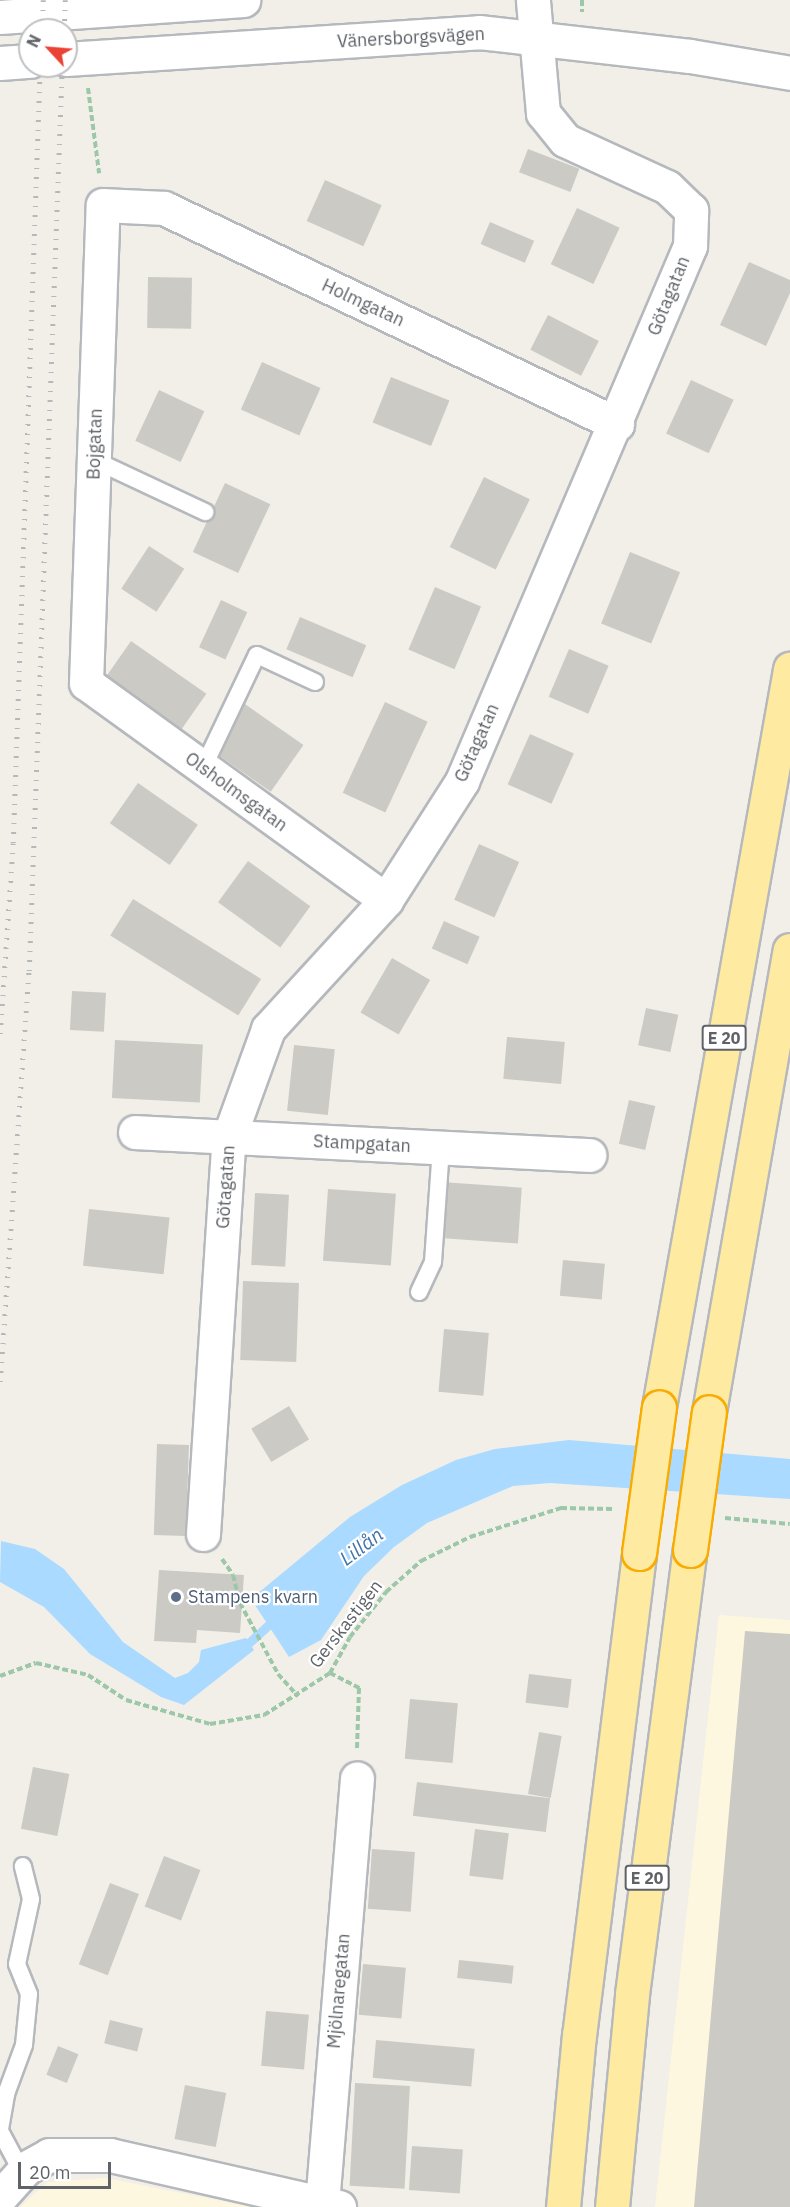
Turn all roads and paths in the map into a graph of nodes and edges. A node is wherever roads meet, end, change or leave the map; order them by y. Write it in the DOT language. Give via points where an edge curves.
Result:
graph roads {
  1 [pos="243,0"];
  2 [pos="533,0"];
  3 [pos="0,17"];
  4 [pos="538,40"];
  5 [pos="18,62"];
  6 [pos="0,63"];
  7 [pos="78,70"];
  8 [pos="790,73"];
  9 [pos="78,75"];
  10 [pos="103,205"];
  11 [pos="617,424"];
  12 [pos="94,460"];
  13 [pos="205,512"];
  14 [pos="790,669"];
  15 [pos="315,682"];
  16 [pos="86,683"];
  17 [pos="203,768"];
  18 [pos="386,900"];
  19 [pos="790,950"];
  20 [pos="135,1132"];
  21 [pos="229,1137"];
  22 [pos="441,1148"];
  23 [pos="589,1155"];
  24 [pos="419,1292"];
  25 [pos="625,1510"];
  26 [pos="719,1518"];
  27 [pos="790,1524"];
  28 [pos="203,1534"];
  29 [pos="330,1673"];
  30 [pos="0,1676"];
  31 [pos="298,1696"];
  32 [pos="357,1778"];
  33 [pos="23,1866"];
  34 [pos="0,2130"];
  35 [pos="24,2170"];
  36 [pos="0,2197"];
  37 [pos="331,2206"];
  38 [pos="563,2207"];
  39 [pos="612,2207"];
  1 -- 3 [label="street"];
  2 -- 4 [label="street, Götagatan"];
  4 -- 7 [label="street, Vänersborgsvägen" via="478,32"];
  4 -- 8 [label="street, Vänersborgsvägen" via="690,56"];
  4 -- 11 [label="street, Götagatan" via="543,113 566,140 667,187 691,210 690,246"];
  5 -- 6 [label="street"];
  9 -- 10 [label="path"];
  10 -- 11 [label="street, Holmgatan" via="164,208"];
  10 -- 12 [label="street, Bojgatan"];
  11 -- 18 [label="street, Götagatan" via="462,781"];
  12 -- 13 [label="lane"];
  12 -- 16 [label="street, Bojgatan"];
  14 -- 38 [label="highway, E 20, bridge" via="659,1407 581,2024"];
  15 -- 17 [label="lane" via="256,655"];
  16 -- 17 [label="street, Olsholmsgatan"];
  17 -- 18 [label="street, Olsholmsgatan"];
  18 -- 21 [label="street, Götagatan" via="268,1029"];
  19 -- 39 [label="highway, E 20, bridge" via="709,1412 632,1994"];
  20 -- 21 [label="street, Stampgatan"];
  21 -- 22 [label="street, Stampgatan"];
  21 -- 28 [label="street, Götagatan"];
  22 -- 23 [label="street, Stampgatan"];
  22 -- 24 [label="lane" via="433,1262"];
  25 -- 29 [label="path, Gerskastigen" via="561,1508 470,1537 421,1561 386,1592 350,1637"];
  26 -- 27 [label="path"];
  28 -- 31 [label="path" via="233,1575 240,1603 278,1674"];
  29 -- 31 [label="path, Gerskastigen"];
  29 -- 32 [label="path" via="358,1688"];
  30 -- 31 [label="path, Gerskastigen" via="36,1664 88,1675 126,1700 210,1724 264,1715"];
  32 -- 37 [label="street, Mjölnaregatan"];
  33 -- 34 [label="lane" via="31,1899 17,1964 29,1994 24,2045 6,2094"];
  34 -- 35 [label="lane"];
  35 -- 36 [label="street"];
  35 -- 37 [label="street" via="49,2155 110,2156"];
}
